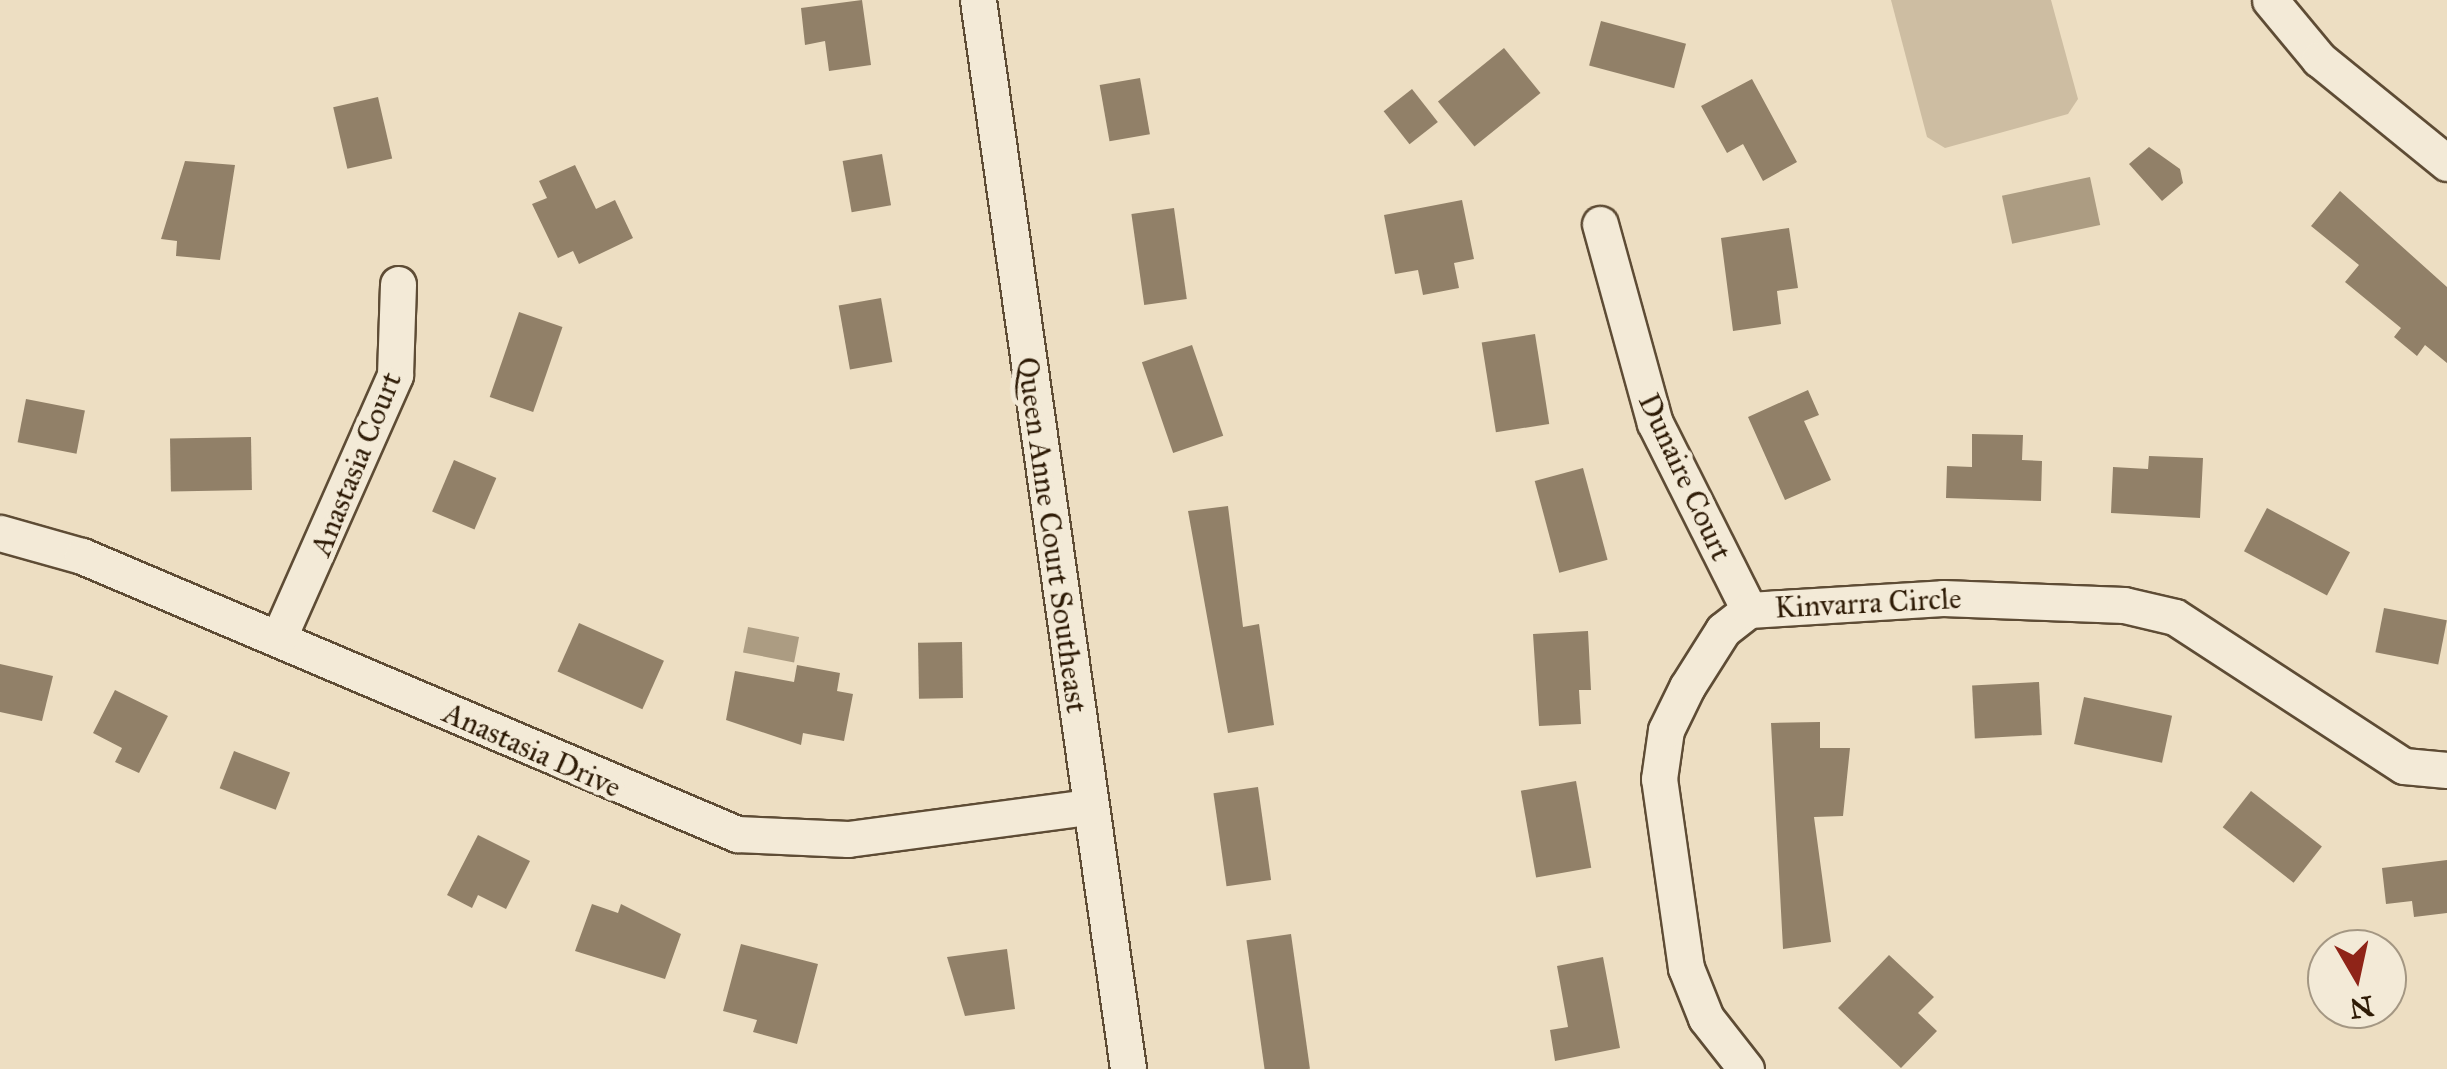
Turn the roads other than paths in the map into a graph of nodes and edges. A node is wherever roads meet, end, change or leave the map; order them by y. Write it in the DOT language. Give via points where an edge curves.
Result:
graph roads {
  1 [pos="978,0"];
  2 [pos="2270,0"];
  3 [pos="2447,163"];
  4 [pos="1600,224"];
  5 [pos="398,284"];
  6 [pos="0,534"];
  7 [pos="1749,610"];
  8 [pos="279,638"];
  9 [pos="2447,770"];
  10 [pos="1088,807"];
  11 [pos="1128,1069"];
  12 [pos="1746,1069"];
  1 -- 10 [label="street, Queen Anne Court Southeast"];
  2 -- 3 [label="street" via="2319,59"];
  4 -- 7 [label="street, Dunaire Court" via="1655,423"];
  5 -- 8 [label="street, Anastasia Court" via="395,375"];
  6 -- 8 [label="street, Anastasia Drive" via="82,556"];
  7 -- 9 [label="street, Kinvarra Circle" via="1942,598 2124,605 2176,617 2330,726 2404,766"];
  7 -- 12 [label="street, Kinvarra Circle" via="1723,630 1687,687 1666,730 1659,780 1686,968 1706,1018"];
  8 -- 10 [label="street, Anastasia Drive" via="737,834 848,839"];
  10 -- 11 [label="street, Queen Anne Court Southeast"];
}
